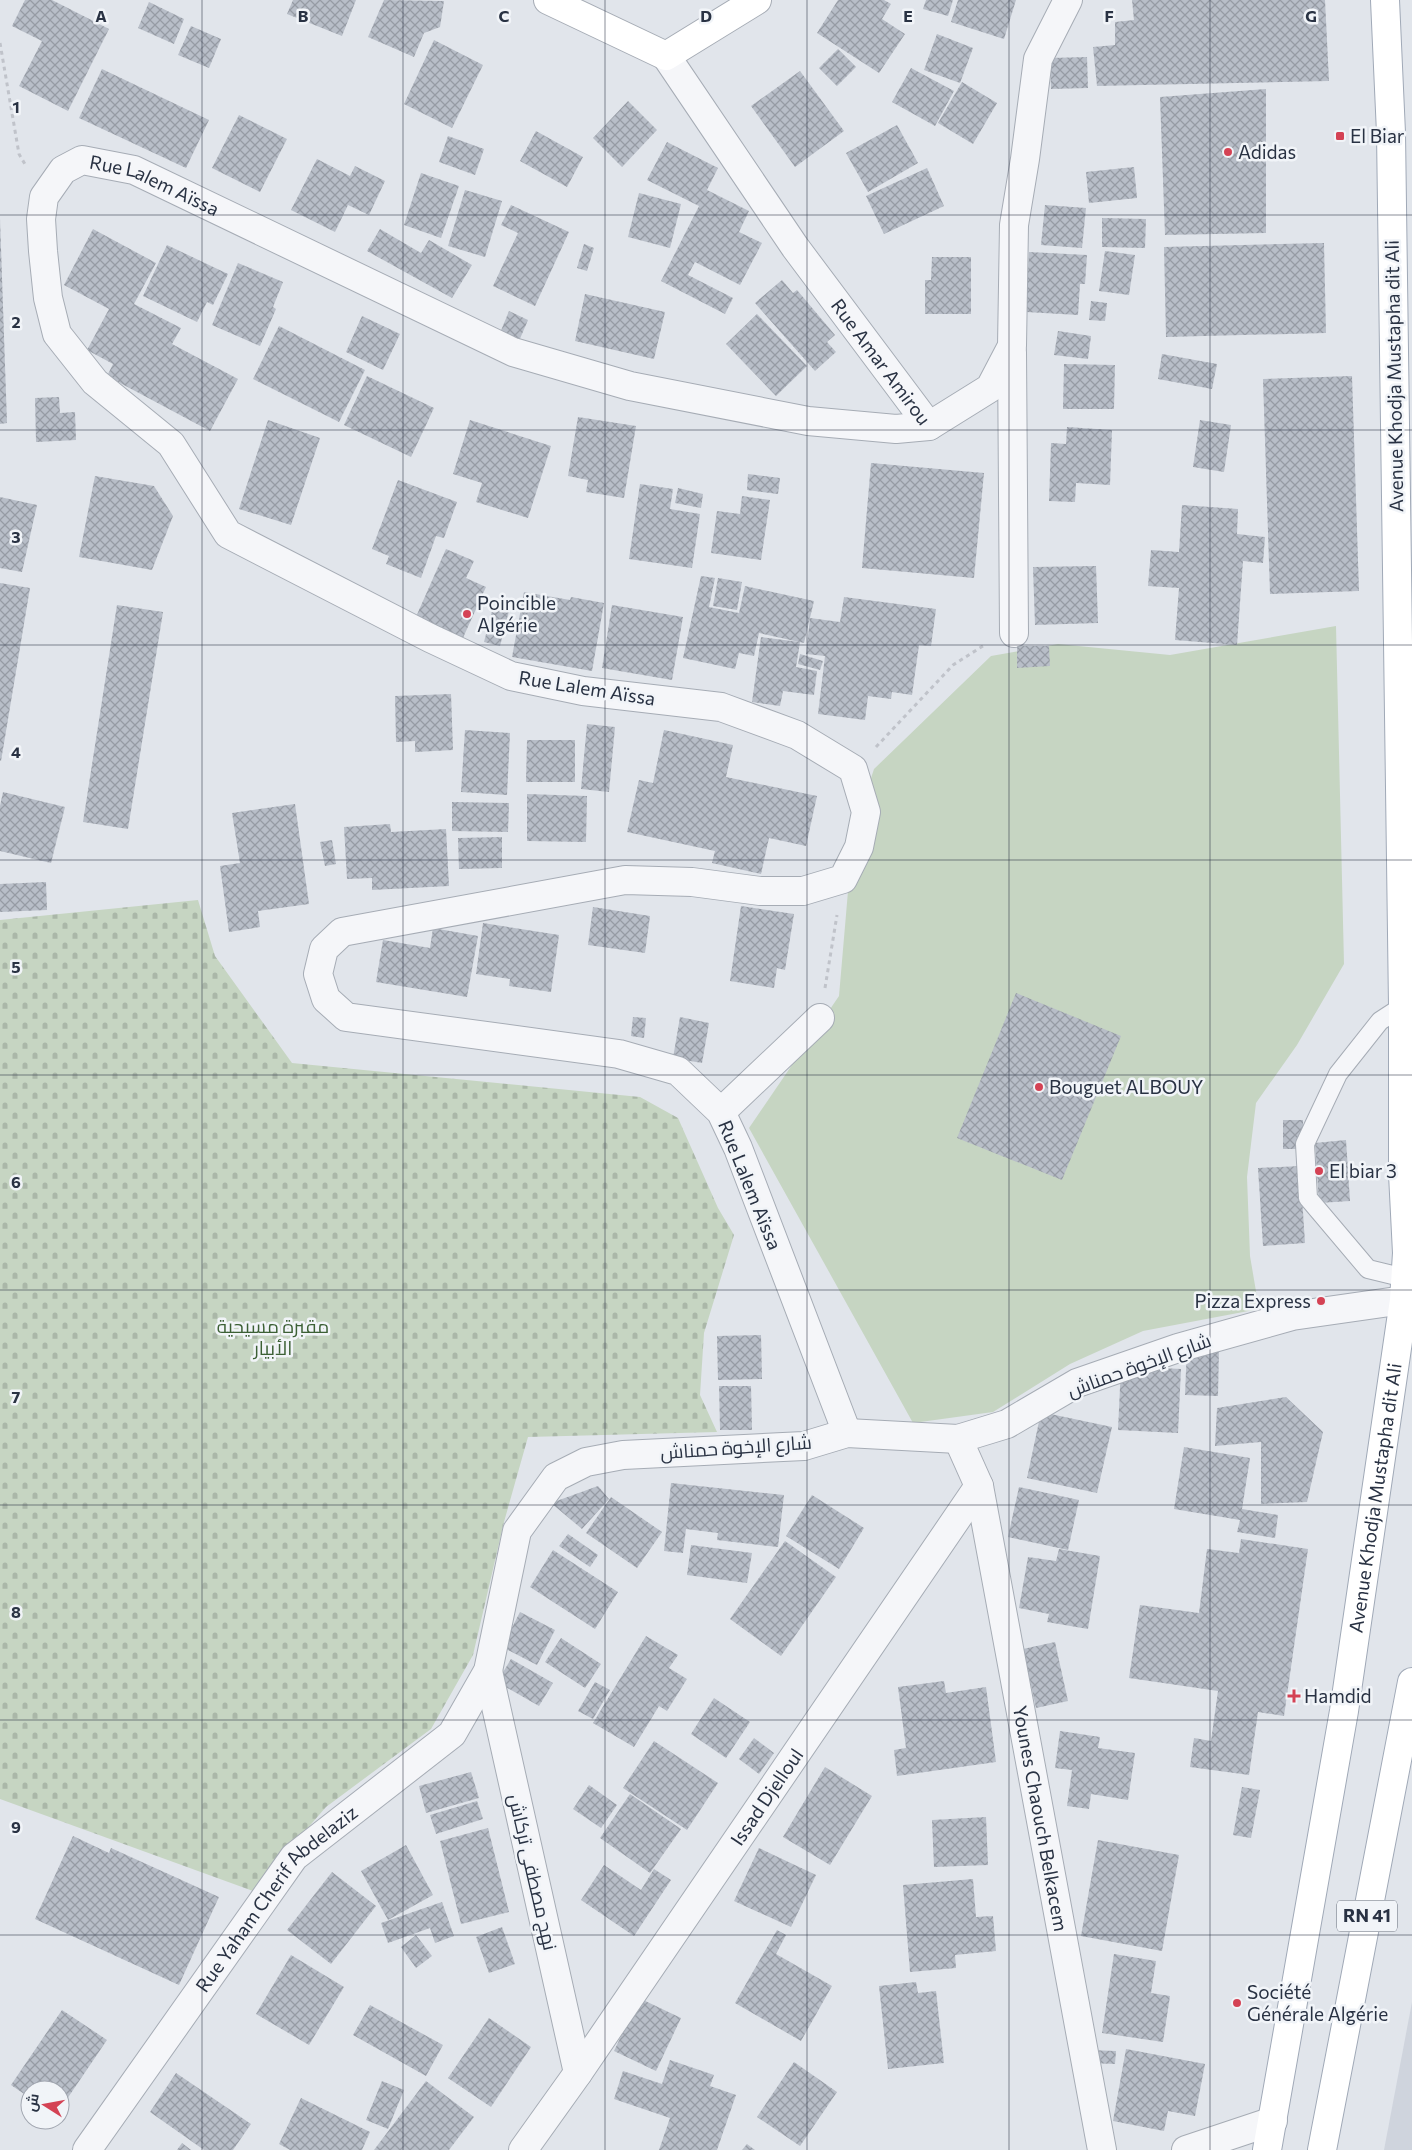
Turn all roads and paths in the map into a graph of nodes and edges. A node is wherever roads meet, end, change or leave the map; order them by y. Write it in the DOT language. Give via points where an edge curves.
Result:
graph roads {
  1 [pos="548,0"];
  2 [pos="757,0"];
  3 [pos="1068,0"];
  4 [pos="1385,0"];
  5 [pos="0,43"];
  6 [pos="666,56"];
  7 [pos="44,197"];
  8 [pos="1012,346"];
  9 [pos="929,426"];
  10 [pos="1014,632"];
  11 [pos="853,769"];
  12 [pos="843,879"];
  13 [pos="1403,1006"];
  14 [pos="820,1018"];
  15 [pos="721,1112"];
  16 [pos="1407,1271"];
  17 [pos="847,1433"];
  18 [pos="958,1439"];
  19 [pos="979,1486"];
  20 [pos="488,1671"];
  21 [pos="1412,1682"];
  22 [pos="578,2073"];
  23 [pos="1273,2121"];
  24 [pos="86,2150"];
  25 [pos="523,2150"];
  26 [pos="1102,2150"];
  27 [pos="1186,2150"];
  28 [pos="1267,2150"];
  29 [pos="1322,2150"];
  1 -- 6 [label="main road"];
  2 -- 6 [label="main road"];
  3 -- 8 [label="street, Rue Amar Amirou" via="1038,59 1014,225"];
  4 -- 13 [label="main road, Avenue Khodja Mustapha dit Ali" via="1391,133"];
  5 -- 7 [label="path" via="19,154"];
  6 -- 9 [label="street, Rue Amar Amirou" via="795,247"];
  7 -- 9 [label="street, Rue Lalem Aïssa" via="62,170 82,160 134,170 513,352 630,386 808,420 896,429"];
  7 -- 11 [label="street, Rue Lalem Aïssa" via="41,219 44,261 48,298 57,334 96,382 171,444 228,534 421,634 511,676 583,691 721,707 797,735"];
  8 -- 9 [label="street, Rue Amar Amirou" via="990,388"];
  8 -- 10 [label="street"];
  10 -- 11 [label="path" via="984,645 953,665"];
  11 -- 12 [label="street" via="866,812 859,847"];
  12 -- 14 [label="path"];
  12 -- 15 [label="street, Rue Lalem Aïssa" via="803,891 768,892 692,882 625,880 342,932 324,949 318,974 326,999 346,1017 619,1054 678,1071"];
  13 -- 16 [label="main road, Avenue Khodja Mustapha dit Ali" via="1402,1174"];
  13 -- 16 [label="lane" via="1380,1021 1338,1074 1305,1144 1308,1198 1368,1269"];
  14 -- 15 [label="street"];
  15 -- 17 [label="street, Rue Lalem Aïssa" via="738,1148"];
  16 -- 18 [label="street, شارع الإخوة حمناش" via="1292,1316 1178,1348 1077,1383 1007,1424"];
  16 -- 23 [label="main road, Avenue Khodja Mustapha dit Ali" via="1344,1711"];
  17 -- 18 [label="street, شارع الإخوة حمناش"];
  17 -- 20 [label="street, شارع الإخوة حمناش" via="804,1446 623,1455 586,1462 556,1477 516,1531"];
  18 -- 19 [label="street"];
  19 -- 22 [label="street, Issad Djelloul"];
  19 -- 26 [label="street, Younes Chaouch Belkacem"];
  20 -- 22 [label="street, نهج مصطفى تركاش"];
  20 -- 24 [label="street, Rue Yaham Cherif Abdelaziz" via="452,1734 294,1857"];
  21 -- 29 [label="main road, RN 41"];
  22 -- 25 [label="street, Issad Djelloul"];
  23 -- 27 [label="street"];
  23 -- 28 [label="main road, Avenue Khodja Mustapha dit Ali"];
}
